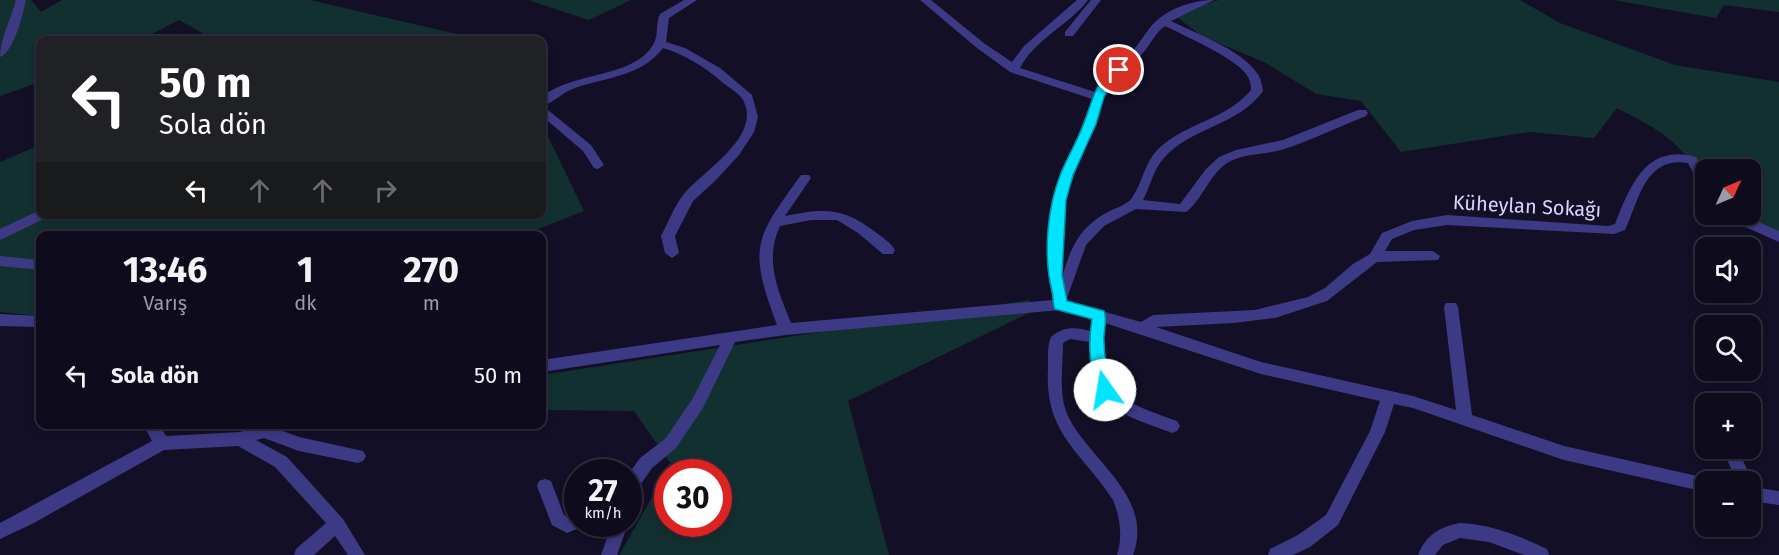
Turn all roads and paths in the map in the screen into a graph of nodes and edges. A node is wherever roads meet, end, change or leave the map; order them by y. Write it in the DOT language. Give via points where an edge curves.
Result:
graph roads {
  1 [pos="21,0"];
  2 [pos="692,0"];
  3 [pos="925,0"];
  4 [pos="1083,0"];
  5 [pos="1096,0"];
  6 [pos="1207,0"];
  7 [pos="1163,21"];
  8 [pos="1069,34"];
  9 [pos="660,44"];
  10 [pos="0,54"];
  11 [pos="1014,69"];
  12 [pos="1098,97"];
  13 [pos="546,99"];
  14 [pos="546,113"];
  15 [pos="1362,113"];
  16 [pos="598,165"];
  17 [pos="1695,166"];
  18 [pos="805,178"];
  19 [pos="1135,204"];
  20 [pos="36,217"];
  21 [pos="773,224"];
  22 [pos="1752,225"];
  23 [pos="0,235"];
  24 [pos="1779,237"];
  25 [pos="888,250"];
  26 [pos="672,253"];
  27 [pos="1433,256"];
  28 [pos="1375,257"];
  29 [pos="0,261"];
  30 [pos="36,265"];
  31 [pos="1060,301"];
  32 [pos="1451,307"];
  33 [pos="1099,315"];
  34 [pos="0,320"];
  35 [pos="36,322"];
  36 [pos="1143,328"];
  37 [pos="786,329"];
  38 [pos="1096,338"];
  39 [pos="730,339"];
  40 [pos="546,365"];
  41 [pos="1389,397"];
  42 [pos="1466,420"];
  43 [pos="1172,426"];
  44 [pos="153,429"];
  45 [pos="271,429"];
  46 [pos="265,431"];
  47 [pos="240,439"];
  48 [pos="162,443"];
  49 [pos="358,456"];
  50 [pos="642,469"];
  51 [pos="1695,483"];
  52 [pos="544,486"];
  53 [pos="1761,496"];
  54 [pos="1779,498"];
  55 [pos="564,523"];
  56 [pos="337,524"];
  57 [pos="0,531"];
  58 [pos="616,537"];
  59 [pos="302,555"];
  60 [pos="357,555"];
  61 [pos="609,555"];
  62 [pos="1125,555"];
  63 [pos="1276,555"];
  64 [pos="1426,555"];
  65 [pos="1541,555"];
  1 -- 10 [label="street" via="14,27"];
  2 -- 9 [label="street" via="664,16"];
  3 -- 11 [label="street"];
  4 -- 11 [label="street" via="1028,46"];
  5 -- 8 [label="street"];
  6 -- 7 [label="street"];
  7 -- 12 [label="street" via="1106,83"];
  7 -- 19 [label="street" via="1245,67 1254,76 1257,91 1244,108 1166,148 1150,165"];
  9 -- 13 [label="street" via="651,57 638,64 578,82"];
  9 -- 26 [label="street" via="681,50 716,71 748,98 752,117 735,152 688,198 668,236"];
  11 -- 12 [label="street"];
  12 -- 31 [label="street" via="1059,200 1055,275"];
  14 -- 16 [label="street" via="587,148"];
  15 -- 19 [label="street" via="1275,147 1226,158 1215,166 1192,201 1182,209"];
  17 -- 28 [label="street, Küheylan Sokağı" via="1692,160 1680,157 1648,169 1635,186 1620,227 1609,231 1447,220 1412,226 1387,236"];
  18 -- 21 [label="street"];
  19 -- 31 [label="street" via="1108,216 1089,231 1076,251 1069,283"];
  20 -- 23 [label="street"];
  21 -- 25 [label="street" via="835,215 871,234"];
  21 -- 37 [label="street" via="765,268"];
  22 -- 24 [label="street"];
  27 -- 28 [label="street"];
  28 -- 36 [label="street" via="1333,292 1312,302 1272,313 1153,321"];
  29 -- 30 [label="street"];
  31 -- 33 [label="street"];
  31 -- 37 [label="street"];
  32 -- 42 [label="street"];
  33 -- 36 [label="street"];
  33 -- 38 [label="street"];
  34 -- 35 [label="street"];
  36 -- 41 [label="street" via="1261,368"];
  37 -- 39 [label="street"];
  38 -- 43 [label="street" via="1099,370 1110,397 1124,407"];
  38 -- 62 [label="street" via="1070,334 1056,342 1055,398 1068,431 1119,494 1128,521"];
  39 -- 40 [label="street"];
  39 -- 50 [label="street" via="698,403 671,443"];
  41 -- 42 [label="street"];
  41 -- 63 [label="street" via="1377,432 1332,520"];
  42 -- 51 [label="street" via="1564,453"];
  44 -- 48 [label="street"];
  45 -- 46 [label="street"];
  46 -- 47 [label="street"];
  46 -- 49 [label="street" via="299,444"];
  47 -- 48 [label="street"];
  47 -- 56 [label="street" via="281,462"];
  48 -- 57 [label="street"];
  52 -- 55 [label="street" via="558,520"];
  53 -- 54 [label="street"];
  56 -- 59 [label="street"];
  56 -- 60 [label="street"];
  58 -- 61 [label="street"];
  64 -- 65 [label="street" via="1436,539 1451,531 1474,530"];
}
